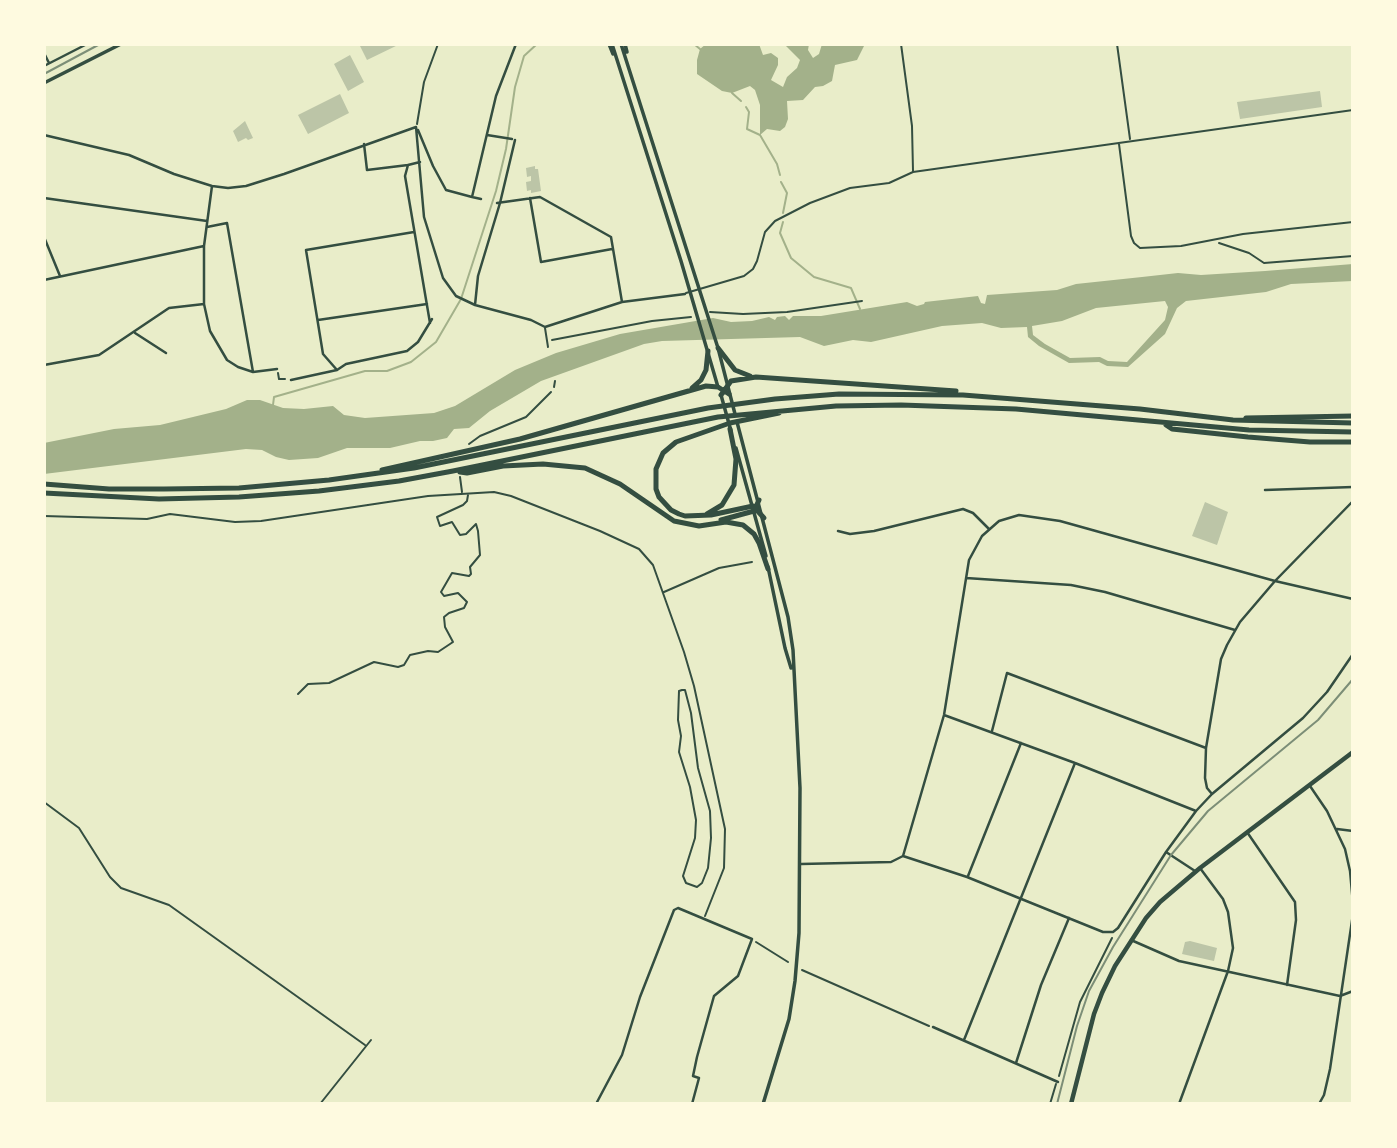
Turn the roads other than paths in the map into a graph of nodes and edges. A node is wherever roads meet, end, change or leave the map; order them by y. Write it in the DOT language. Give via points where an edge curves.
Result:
graph roads {
  1 [pos="87,44"];
  2 [pos="121,44"];
  3 [pos="516,44"];
  4 [pos="610,44"];
  5 [pos="623,44"];
  6 [pos="901,44"];
  7 [pos="1117,44"];
  8 [pos="44,52"];
  9 [pos="49,63"];
  10 [pos="44,66"];
  11 [pos="44,83"];
  12 [pos="1353,110"];
  13 [pos="416,127"];
  14 [pos="44,135"];
  15 [pos="487,135"];
  16 [pos="1130,141"];
  17 [pos="364,144"];
  18 [pos="1119,144"];
  19 [pos="420,162"];
  20 [pos="408,164"];
  21 [pos="913,172"];
  22 [pos="212,186"];
  23 [pos="472,197"];
  24 [pos="44,198"];
  25 [pos="530,198"];
  26 [pos="481,199"];
  27 [pos="499,203"];
  28 [pos="207,221"];
  29 [pos="1353,222"];
  30 [pos="206,227"];
  31 [pos="414,232"];
  32 [pos="44,237"];
  33 [pos="204,246"];
  34 [pos="613,249"];
  35 [pos="60,276"];
  36 [pos="44,280"];
  37 [pos="685,294"];
  38 [pos="622,302"];
  39 [pos="204,304"];
  40 [pos="427,304"];
  41 [pos="475,305"];
  42 [pos="318,320"];
  43 [pos="545,327"];
  44 [pos="135,333"];
  45 [pos="548,347"];
  46 [pos="718,348"];
  47 [pos="708,351"];
  48 [pos="166,353"];
  49 [pos="44,365"];
  50 [pos="727,366"];
  51 [pos="277,369"];
  52 [pos="710,369"];
  53 [pos="337,370"];
  54 [pos="253,372"];
  55 [pos="756,377"];
  56 [pos="291,380"];
  57 [pos="555,381"];
  58 [pos="554,387"];
  59 [pos="723,388"];
  60 [pos="687,391"];
  61 [pos="729,394"];
  62 [pos="1039,401"];
  63 [pos="799,409"];
  64 [pos="1353,416"];
  65 [pos="1233,420"];
  66 [pos="1353,423"];
  67 [pos="1163,424"];
  68 [pos="730,429"];
  69 [pos="1353,432"];
  70 [pos="1353,442"];
  71 [pos="453,471"];
  72 [pos="362,476"];
  73 [pos="44,484"];
  74 [pos="1353,487"];
  75 [pos="1265,490"];
  76 [pos="44,493"];
  77 [pos="759,500"];
  78 [pos="1353,501"];
  79 [pos="755,508"];
  80 [pos="702,516"];
  81 [pos="764,518"];
  82 [pos="715,523"];
  83 [pos="989,529"];
  84 [pos="838,531"];
  85 [pos="768,569"];
  86 [pos="966,578"];
  87 [pos="1275,580"];
  88 [pos="1353,599"];
  89 [pos="1235,630"];
  90 [pos="1353,654"];
  91 [pos="793,674"];
  92 [pos="944,715"];
  93 [pos="992,731"];
  94 [pos="1021,743"];
  95 [pos="1206,748"];
  96 [pos="1353,752"];
  97 [pos="1075,762"];
  98 [pos="1310,786"];
  99 [pos="1212,794"];
  100 [pos="1196,811"];
  101 [pos="1337,829"];
  102 [pos="1353,831"];
  103 [pos="1247,832"];
  104 [pos="1166,852"];
  105 [pos="903,856"];
  106 [pos="801,864"];
  107 [pos="1198,870"];
  108 [pos="967,877"];
  109 [pos="1021,899"];
  110 [pos="1353,904"];
  111 [pos="1353,914"];
  112 [pos="1069,918"];
  113 [pos="1131,940"];
  114 [pos="1228,971"];
  115 [pos="1286,986"];
  116 [pos="1353,991"];
  117 [pos="1340,996"];
  118 [pos="933,1027"];
  119 [pos="964,1040"];
  120 [pos="1016,1063"];
  121 [pos="1058,1082"];
  122 [pos="596,1104"];
  123 [pos="692,1104"];
  124 [pos="763,1104"];
  125 [pos="1071,1104"];
  126 [pos="1179,1104"];
  127 [pos="1319,1104"];
  1 -- 9 [label="street"];
  2 -- 11 [label="main road"];
  3 -- 15 [label="street"];
  4 -- 47 [label="main road"];
  5 -- 46 [label="main road"];
  6 -- 21 [label="lane"];
  7 -- 16 [label="lane"];
  8 -- 9 [label="street"];
  9 -- 10 [label="street"];
  12 -- 16 [label="lane"];
  13 -- 17 [label="street"];
  13 -- 19 [label="street"];
  13 -- 23 [label="street" via="446,190"];
  14 -- 22 [label="street" via="129,155"];
  15 -- 23 [label="street"];
  15 -- 27 [label="street" via="513,139"];
  16 -- 18 [label="lane"];
  17 -- 20 [label="street" via="368,170"];
  17 -- 22 [label="street" via="246,186"];
  18 -- 21 [label="lane"];
  18 -- 29 [label="lane" via="1134,243 1140,248"];
  19 -- 20 [label="street"];
  19 -- 41 [label="street" via="424,217 443,278 456,296"];
  20 -- 31 [label="street" via="405,183"];
  21 -- 37 [label="lane" via="889,183 850,188 775,220 765,232 753,269 735,280"];
  22 -- 28 [label="street"];
  23 -- 26 [label="street"];
  24 -- 28 [label="street"];
  25 -- 27 [label="street"];
  25 -- 34 [label="street" via="540,197 594,225 611,237"];
  25 -- 34 [label="street" via="541,262"];
  27 -- 41 [label="street" via="478,276"];
  28 -- 30 [label="street"];
  30 -- 33 [label="street"];
  30 -- 54 [label="street" via="227,223"];
  31 -- 40 [label="street"];
  31 -- 42 [label="street" via="306,250"];
  32 -- 35 [label="street"];
  33 -- 35 [label="street"];
  33 -- 39 [label="street"];
  34 -- 38 [label="street"];
  35 -- 36 [label="street"];
  37 -- 38 [label="street"];
  38 -- 43 [label="street"];
  39 -- 44 [label="street" via="169,308"];
  39 -- 54 [label="street" via="220,350 238,367"];
  40 -- 42 [label="street"];
  40 -- 53 [label="street" via="431,321 407,351"];
  41 -- 43 [label="street"];
  42 -- 53 [label="street" via="323,354"];
  43 -- 45 [label="lane"];
  44 -- 48 [label="street"];
  44 -- 49 [label="street" via="99,355"];
  46 -- 50 [label="highway"];
  47 -- 52 [label="highway"];
  50 -- 55 [label="highway"];
  50 -- 59 [label="main road"];
  51 -- 54 [label="street"];
  52 -- 59 [label="main road"];
  52 -- 60 [label="highway"];
  53 -- 56 [label="street"];
  55 -- 59 [label="highway" via="735,379"];
  55 -- 62 [label="highway"];
  57 -- 58 [label="lane"];
  59 -- 60 [label="highway"];
  59 -- 61 [label="highway"];
  59 -- 68 [label="main road"];
  60 -- 72 [label="highway" via="520,439"];
  61 -- 77 [label="main road"];
  62 -- 65 [label="highway"];
  62 -- 72 [label="highway" via="919,393 775,399"];
  63 -- 67 [label="highway" via="937,405"];
  63 -- 71 [label="highway" via="673,425"];
  63 -- 80 [label="highway" via="709,430 676,442 663,453 655,479 659,497 679,514"];
  64 -- 65 [label="highway"];
  65 -- 66 [label="highway"];
  67 -- 69 [label="highway"];
  67 -- 70 [label="highway" via="1248,438"];
  68 -- 79 [label="main road"];
  68 -- 80 [label="highway" via="736,459 734,485 722,505"];
  71 -- 76 [label="highway" via="319,491 239,497"];
  71 -- 82 [label="highway" via="543,464 585,468 620,484 674,521 699,526"];
  72 -- 73 [label="highway" via="239,488"];
  74 -- 75 [label="street"];
  77 -- 79 [label="highway"];
  77 -- 81 [label="main road"];
  78 -- 87 [label="street"];
  79 -- 80 [label="highway"];
  79 -- 81 [label="highway"];
  79 -- 82 [label="highway"];
  79 -- 85 [label="main road"];
  81 -- 91 [label="main road" via="788,617"];
  82 -- 85 [label="highway" via="749,529 760,543"];
  83 -- 84 [label="street" via="963,509 874,531"];
  83 -- 86 [label="street" via="975,547"];
  83 -- 87 [label="street" via="1019,515 1059,521"];
  85 -- 91 [label="main road"];
  86 -- 89 [label="street" via="1071,585"];
  86 -- 92 [label="street"];
  87 -- 88 [label="street"];
  87 -- 89 [label="street"];
  89 -- 95 [label="street" via="1221,659"];
  90 -- 99 [label="street" via="1303,718"];
  91 -- 106 [label="main road"];
  92 -- 93 [label="street"];
  92 -- 105 [label="street"];
  93 -- 94 [label="street"];
  93 -- 95 [label="street" via="1007,673"];
  94 -- 97 [label="street"];
  94 -- 108 [label="street"];
  95 -- 99 [label="street" via="1205,778"];
  96 -- 98 [label="main road"];
  97 -- 100 [label="street"];
  97 -- 109 [label="street"];
  98 -- 101 [label="street"];
  98 -- 103 [label="main road"];
  99 -- 100 [label="street"];
  100 -- 104 [label="street"];
  101 -- 102 [label="street"];
  101 -- 110 [label="street" via="1350,871"];
  103 -- 107 [label="main road"];
  103 -- 115 [label="street" via="1295,902"];
  104 -- 107 [label="street"];
  104 -- 112 [label="street" via="1118,928 1108,933"];
  105 -- 106 [label="street" via="891,862"];
  105 -- 108 [label="street"];
  106 -- 124 [label="main road" via="793,1001"];
  107 -- 113 [label="main road" via="1160,902"];
  107 -- 114 [label="street" via="1228,912 1233,948"];
  108 -- 109 [label="street"];
  109 -- 112 [label="street"];
  109 -- 119 [label="street"];
  111 -- 117 [label="street"];
  112 -- 120 [label="street"];
  113 -- 114 [label="street" via="1179,961"];
  113 -- 125 [label="main road" via="1094,1014"];
  114 -- 115 [label="street"];
  114 -- 126 [label="street"];
  115 -- 117 [label="street"];
  116 -- 117 [label="street"];
  117 -- 127 [label="street" via="1330,1069"];
  118 -- 119 [label="street"];
  119 -- 120 [label="street"];
  120 -- 121 [label="street"];
  122 -- 123 [label="street" via="622,1055 674,910 683,908 752,939 738,976 714,996 696,1057 694,1076 699,1078"];
}
